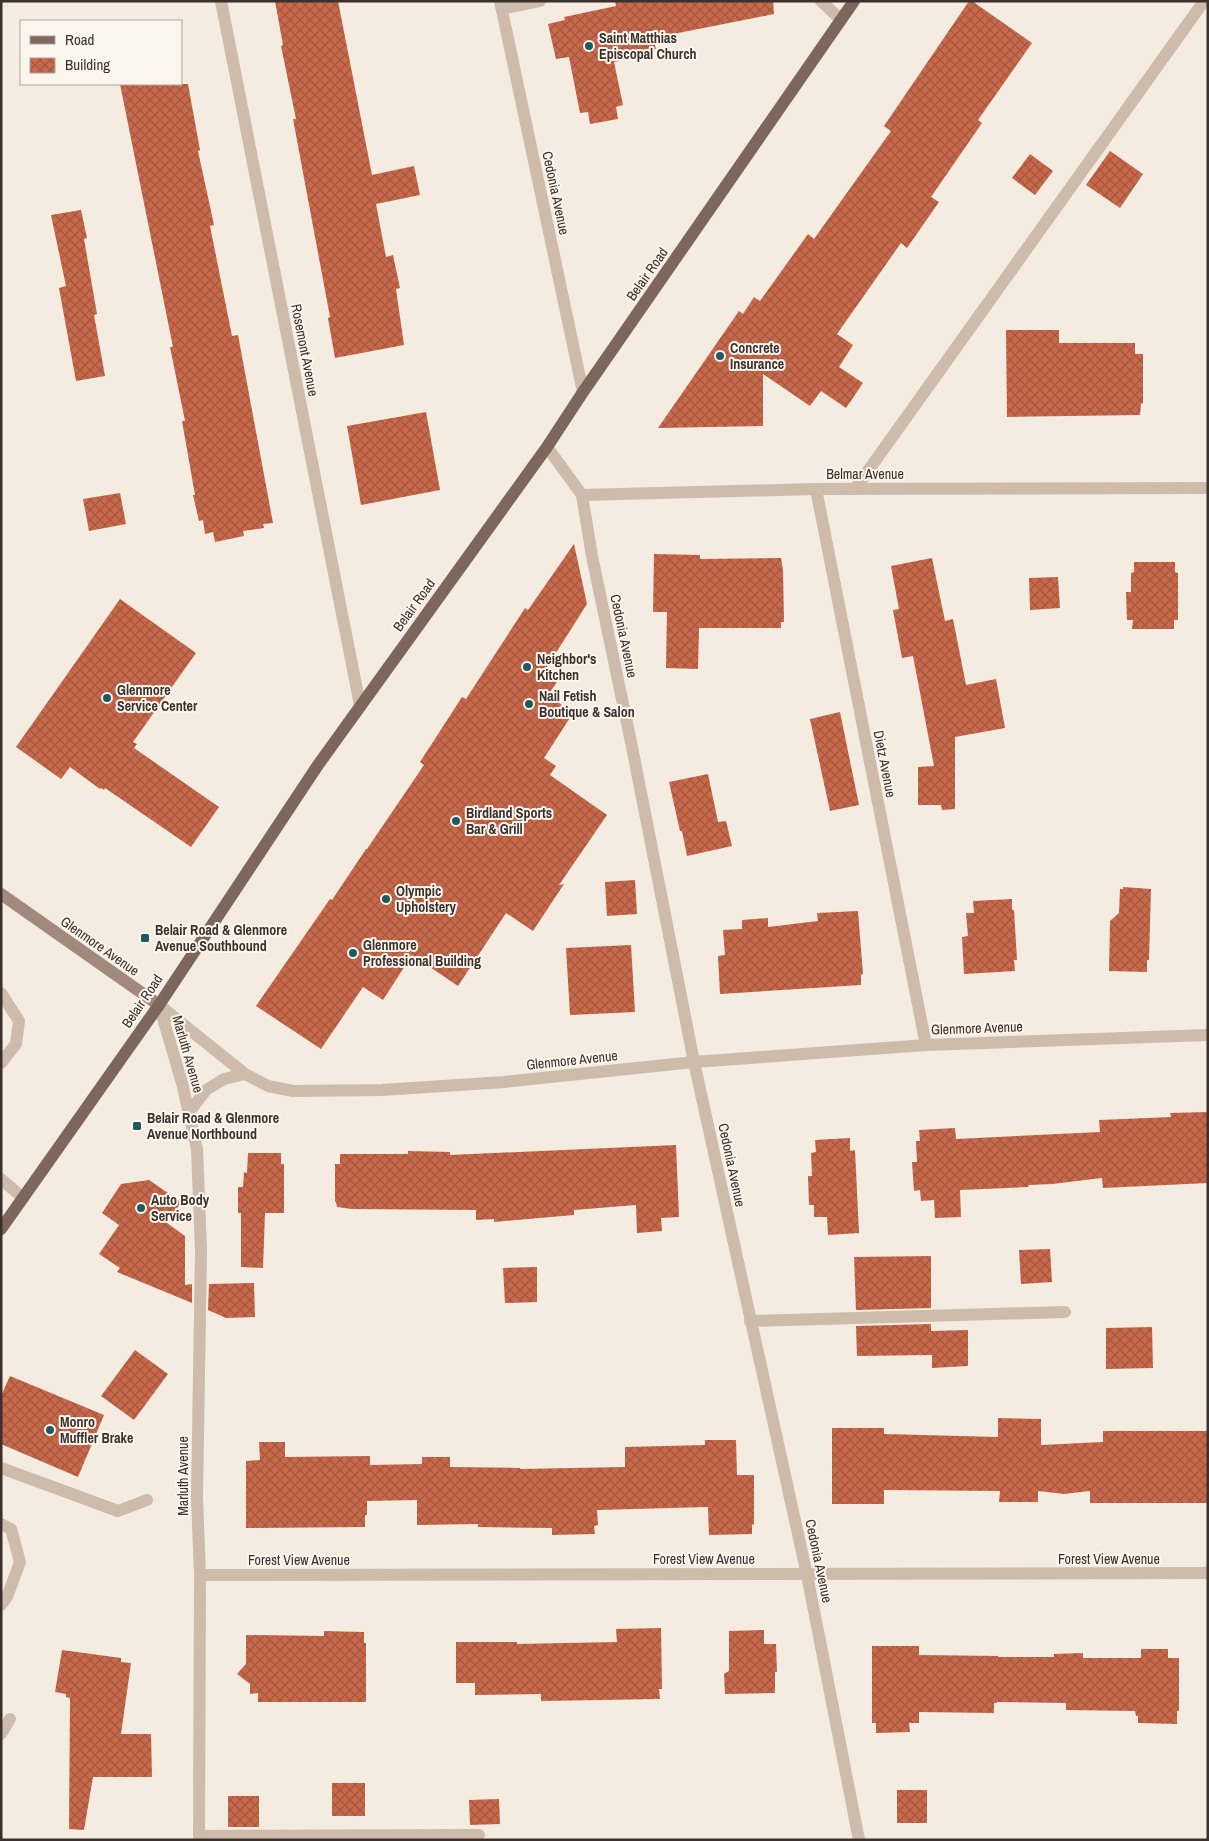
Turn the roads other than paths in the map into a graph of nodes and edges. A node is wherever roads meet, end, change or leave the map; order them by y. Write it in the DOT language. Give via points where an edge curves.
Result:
graph roads {
  1 [pos="221,1"];
  2 [pos="540,1"];
  3 [pos="821,1"];
  4 [pos="854,1"];
  5 [pos="1204,1"];
  6 [pos="501,5"];
  7 [pos="841,20"];
  8 [pos="583,392"];
  9 [pos="547,447"];
  10 [pos="1208,488"];
  11 [pos="816,489"];
  12 [pos="855,489"];
  13 [pos="582,495"];
  14 [pos="360,705"];
  15 [pos="1,894"];
  16 [pos="1,993"];
  17 [pos="158,1005"];
  18 [pos="1208,1035"];
  19 [pos="926,1045"];
  20 [pos="694,1062"];
  21 [pos="1,1063"];
  22 [pos="245,1074"];
  23 [pos="189,1112"];
  24 [pos="1,1179"];
  25 [pos="23,1198"];
  26 [pos="1,1229"];
  27 [pos="1065,1312"];
  28 [pos="750,1321"];
  29 [pos="1,1468"];
  30 [pos="147,1500"];
  31 [pos="1,1524"];
  32 [pos="1208,1573"];
  33 [pos="200,1575"];
  34 [pos="807,1575"];
  35 [pos="1,1605"];
  36 [pos="10,1719"];
  37 [pos="1,1734"];
  38 [pos="479,1835"];
  39 [pos="372,1837"];
  40 [pos="199,1838"];
  41 [pos="859,1840"];
  1 -- 14 [label="street, Rosemont Avenue"];
  2 -- 6 [label="street"];
  3 -- 7 [label="street"];
  4 -- 7 [label="main road, Belair Road"];
  5 -- 12 [label="street"];
  6 -- 8 [label="street, Cedonia Avenue"];
  7 -- 8 [label="main road, Belair Road"];
  8 -- 9 [label="main road, Belair Road"];
  9 -- 13 [label="street"];
  9 -- 14 [label="main road, Belair Road"];
  10 -- 12 [label="street, Belmar Avenue"];
  11 -- 12 [label="street, Belmar Avenue"];
  11 -- 13 [label="street, Belmar Avenue"];
  11 -- 19 [label="street, Dietz Avenue"];
  13 -- 20 [label="street, Cedonia Avenue"];
  14 -- 17 [label="main road, Belair Road"];
  15 -- 17 [label="street, Glenmore Avenue"];
  16 -- 21 [label="street" via="19,1021 16,1044"];
  17 -- 22 [label="street, Glenmore Avenue"];
  17 -- 23 [label="street, Marluth Avenue"];
  17 -- 25 [label="main road, Belair Road"];
  18 -- 19 [label="street, Glenmore Avenue"];
  19 -- 20 [label="street, Glenmore Avenue"];
  20 -- 22 [label="street, Glenmore Avenue" via="504,1082 382,1090 292,1091 268,1086"];
  20 -- 28 [label="street, Cedonia Avenue"];
  22 -- 23 [label="street, Marluth Avenue" via="224,1079 206,1090"];
  23 -- 33 [label="street, Marluth Avenue" via="197,1149 201,1250 196,1496"];
  24 -- 25 [label="street"];
  25 -- 26 [label="main road, Belair Road"];
  27 -- 28 [label="street"];
  28 -- 34 [label="street, Cedonia Avenue"];
  29 -- 30 [label="street" via="118,1511"];
  31 -- 35 [label="street" via="11,1529 20,1562"];
  32 -- 34 [label="street, Forest View Avenue"];
  33 -- 34 [label="street, Forest View Avenue"];
  33 -- 40 [label="street, Marluth Avenue"];
  34 -- 41 [label="street, Cedonia Avenue"];
  36 -- 37 [label="street"];
  38 -- 39 [label="street"];
  39 -- 40 [label="street"];
}
